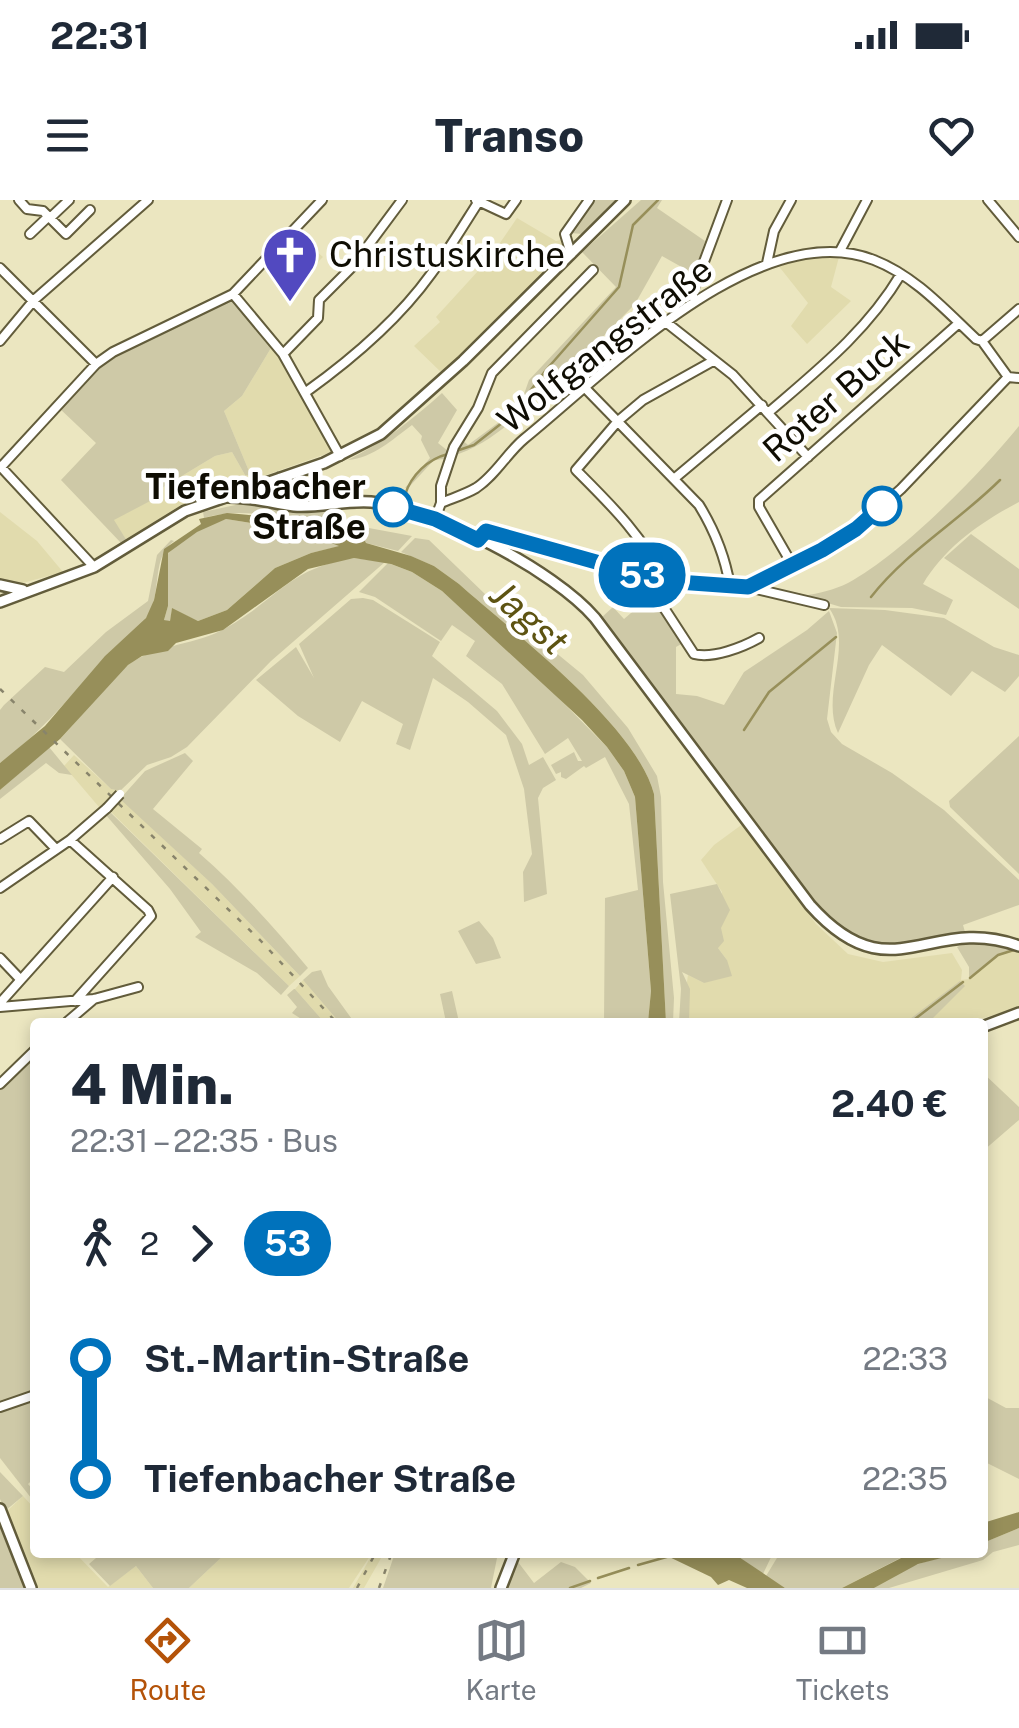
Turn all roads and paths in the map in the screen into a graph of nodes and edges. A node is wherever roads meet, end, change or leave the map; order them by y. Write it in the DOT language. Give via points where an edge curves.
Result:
graph roads {
  1 [pos="19,200"];
  2 [pos="69,200"];
  3 [pos="148,200"];
  4 [pos="322,200"];
  5 [pos="402,200"];
  6 [pos="516,200"];
  7 [pos="589,200"];
  8 [pos="626,200"];
  9 [pos="727,200"];
  10 [pos="791,200"];
  11 [pos="867,200"];
  12 [pos="988,200"];
  13 [pos="477,201"];
  14 [pos="90,210"];
  15 [pos="50,217"];
  16 [pos="30,234"];
  17 [pos="569,235"];
  18 [pos="1019,236"];
  19 [pos="587,238"];
  20 [pos="840,251"];
  21 [pos="573,252"];
  22 [pos="767,263"];
  23 [pos="593,270"];
  24 [pos="1,272"];
  25 [pos="901,274"];
  26 [pos="234,294"];
  27 [pos="34,300"];
  28 [pos="695,301"];
  29 [pos="1019,309"];
  30 [pos="667,323"];
  31 [pos="959,323"];
  32 [pos="0,341"];
  33 [pos="982,341"];
  34 [pos="283,354"];
  35 [pos="713,362"];
  36 [pos="96,364"];
  37 [pos="1008,377"];
  38 [pos="1019,378"];
  39 [pos="586,389"];
  40 [pos="306,392"];
  41 [pos="765,408"];
  42 [pos="618,421"];
  43 [pos="340,456"];
  44 [pos="808,457"];
  45 [pos="1,467"];
  46 [pos="675,478"];
  47 [pos="278,479"];
  48 [pos="225,497"];
  49 [pos="441,503"];
  50 [pos="284,504"];
  51 [pos="317,504"];
  52 [pos="435,519"];
  53 [pos="478,540"];
  54 [pos="793,566"];
  55 [pos="94,567"];
  56 [pos="651,578"];
  57 [pos="664,581"];
  58 [pos="0,585"];
  59 [pos="730,586"];
  60 [pos="748,587"];
  61 [pos="26,590"];
  62 [pos="1,599"];
  63 [pos="824,605"];
  64 [pos="760,638"];
  65 [pos="120,794"];
  66 [pos="0,839"];
  67 [pos="70,840"];
  68 [pos="56,849"];
  69 [pos="113,877"];
  70 [pos="0,888"];
  71 [pos="1016,946"];
  72 [pos="0,958"];
  73 [pos="20,980"];
  74 [pos="138,987"];
  75 [pos="94,999"];
  76 [pos="75,1001"];
  77 [pos="0,1005"];
  78 [pos="1019,1013"];
  79 [pos="72,1018"];
  80 [pos="988,1025"];
  81 [pos="30,1055"];
  82 [pos="0,1084"];
  83 [pos="30,1396"];
  84 [pos="0,1407"];
  85 [pos="0,1509"];
  86 [pos="512,1558"];
  87 [pos="31,1588"];
  88 [pos="501,1588"];
  1 -- 15 [label="street"];
  2 -- 15 [label="street"];
  3 -- 27 [label="street"];
  4 -- 26 [label="street"];
  5 -- 34 [label="street" via="319,300 318,318"];
  6 -- 13 [label="street" via="506,214"];
  7 -- 17 [label="street"];
  8 -- 19 [label="main road"];
  9 -- 28 [label="street"];
  10 -- 22 [label="street"];
  11 -- 20 [label="street"];
  12 -- 18 [label="street"];
  13 -- 40 [label="street" via="404,307"];
  14 -- 15 [label="street" via="66,234"];
  15 -- 16 [label="street"];
  17 -- 19 [label="street"];
  17 -- 21 [label="street"];
  19 -- 21 [label="main road"];
  20 -- 22 [label="street, Wolfgangstraße"];
  20 -- 25 [label="street, Wolfgangstraße"];
  21 -- 43 [label="main road" via="415,407"];
  22 -- 28 [label="street, Wolfgangstraße"];
  23 -- 49 [label="street" via="492,372 454,446"];
  24 -- 27 [label="street"];
  25 -- 31 [label="street, Wolfgangstraße"];
  25 -- 41 [label="street" via="854,339"];
  26 -- 34 [label="street"];
  26 -- 36 [label="street"];
  27 -- 32 [label="street"];
  27 -- 36 [label="street"];
  28 -- 30 [label="street, Wolfgangstraße"];
  29 -- 33 [label="street"];
  30 -- 35 [label="street"];
  30 -- 39 [label="street, Wolfgangstraße"];
  31 -- 33 [label="street, Wolfgangstraße"];
  31 -- 44 [label="street, Roter Buck"];
  33 -- 37 [label="street, Wolfgangstraße"];
  34 -- 40 [label="street"];
  35 -- 41 [label="street"];
  35 -- 42 [label="street"];
  36 -- 45 [label="street"];
  37 -- 38 [label="street"];
  37 -- 54 [label="street" via="878,511"];
  39 -- 42 [label="street"];
  39 -- 49 [label="street, Wolfgangstraße" via="479,486"];
  40 -- 43 [label="street"];
  41 -- 44 [label="street"];
  41 -- 46 [label="street"];
  42 -- 46 [label="street"];
  42 -- 57 [label="street" via="576,470 624,519"];
  43 -- 47 [label="main road"];
  44 -- 54 [label="street, Roter Buck" via="759,500"];
  45 -- 55 [label="street"];
  46 -- 59 [label="street" via="712,526"];
  47 -- 48 [label="main road"];
  47 -- 50 [label="main road" via="274,495"];
  47 -- 51 [label="main road" via="292,500"];
  48 -- 50 [label="main road"];
  48 -- 55 [label="main road" via="185,511"];
  49 -- 52 [label="street"];
  50 -- 51 [label="main road"];
  51 -- 52 [label="main road" via="375,503"];
  52 -- 53 [label="main road"];
  53 -- 56 [label="street" via="486,531"];
  53 -- 71 [label="main road" via="557,582 587,608 810,905 841,936 888,951 969,936"];
  54 -- 60 [label="street"];
  55 -- 61 [label="main road"];
  56 -- 57 [label="street"];
  56 -- 64 [label="street" via="694,654"];
  57 -- 59 [label="street"];
  58 -- 61 [label="main road"];
  59 -- 60 [label="street"];
  60 -- 63 [label="street"];
  61 -- 62 [label="main road"];
  65 -- 67 [label="street, bridge"];
  66 -- 68 [label="street" via="29,821"];
  67 -- 68 [label="street"];
  67 -- 69 [label="street"];
  68 -- 70 [label="street"];
  69 -- 73 [label="street"];
  69 -- 76 [label="street" via="151,916"];
  72 -- 73 [label="street"];
  73 -- 77 [label="street"];
  74 -- 75 [label="street"];
  75 -- 76 [label="street"];
  75 -- 79 [label="street"];
  76 -- 77 [label="street"];
  78 -- 80 [label="main road"];
  81 -- 82 [label="street"];
  83 -- 84 [label="street"];
  85 -- 87 [label="main road"];
  86 -- 88 [label="main road"];
}
